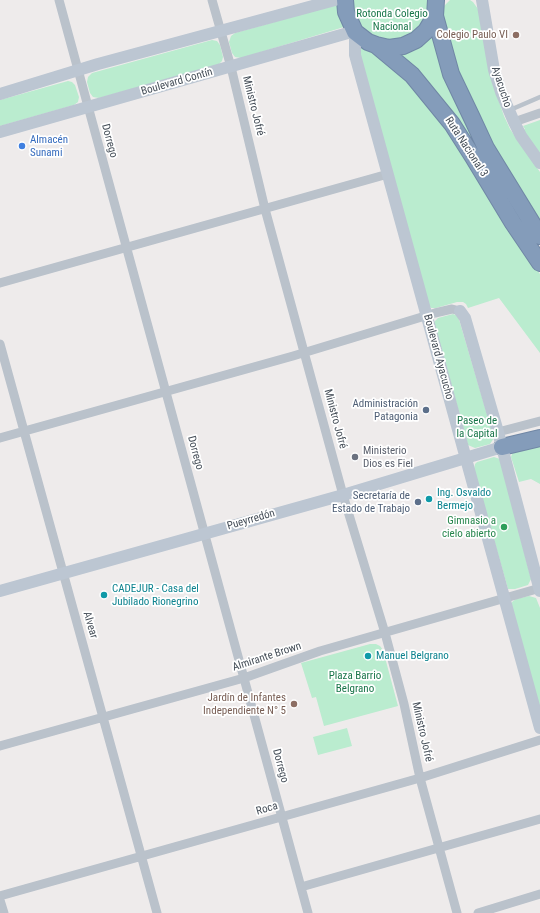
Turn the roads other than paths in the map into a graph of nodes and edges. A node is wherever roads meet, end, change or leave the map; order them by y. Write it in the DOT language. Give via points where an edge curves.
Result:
graph roads {
  1 [pos="59,0"];
  2 [pos="212,0"];
  3 [pos="335,0"];
  4 [pos="346,0"];
  5 [pos="481,1"];
  6 [pos="316,3"];
  7 [pos="438,6"];
  8 [pos="221,31"];
  9 [pos="355,32"];
  10 [pos="376,46"];
  11 [pos="231,67"];
  12 [pos="78,71"];
  13 [pos="0,94"];
  14 [pos="540,97"];
  15 [pos="87,107"];
  16 [pos="508,110"];
  17 [pos="540,113"];
  18 [pos="514,122"];
  19 [pos="0,132"];
  20 [pos="540,163"];
  21 [pos="388,174"];
  22 [pos="265,209"];
  23 [pos="540,236"];
  24 [pos="126,248"];
  25 [pos="540,262"];
  26 [pos="0,283"];
  27 [pos="460,311"];
  28 [pos="427,316"];
  29 [pos="0,344"];
  30 [pos="304,352"];
  31 [pos="165,391"];
  32 [pos="540,421"];
  33 [pos="24,431"];
  34 [pos="0,438"];
  35 [pos="540,438"];
  36 [pos="500,440"];
  37 [pos="466,457"];
  38 [pos="343,494"];
  39 [pos="204,534"];
  40 [pos="63,573"];
  41 [pos="540,589"];
  42 [pos="0,591"];
  43 [pos="505,598"];
  44 [pos="385,633"];
  45 [pos="244,678"];
  46 [pos="103,717"];
  47 [pos="540,728"];
  48 [pos="540,740"];
  49 [pos="0,746"];
  50 [pos="420,778"];
  51 [pos="282,817"];
  52 [pos="540,819"];
  53 [pos="440,848"];
  54 [pos="142,856"];
  55 [pos="301,887"];
  56 [pos="540,894"];
  57 [pos="0,896"];
  58 [pos="0,900"];
  59 [pos="4,913"];
  60 [pos="157,913"];
  61 [pos="308,913"];
  62 [pos="457,913"];
  63 [pos="478,913"];
  1 -- 12 [label="street, Dorrego"];
  2 -- 8 [label="street, Ministro Jofré"];
  3 -- 6 [label="main road"];
  4 -- 9 [label="highway" via="346,12"];
  5 -- 16 [label="main road, Ayacucho" via="494,70"];
  6 -- 8 [label="main road"];
  7 -- 10 [label="highway, Ruta Nacional 3" via="426,31 416,40 403,46"];
  7 -- 23 [label="highway, Ruta Nacional 3" via="451,74 486,148"];
  8 -- 11 [label="street, Ministro Jofré"];
  8 -- 12 [label="main road"];
  9 -- 10 [label="highway, Ruta Nacional 3"];
  9 -- 11 [label="main road, Boulevard Contín"];
  9 -- 21 [label="main road, Boulevard Ayacucho" via="354,56"];
  10 -- 25 [label="highway, Ruta Nacional 3" via="412,75 452,124"];
  11 -- 15 [label="main road, Boulevard Contín"];
  11 -- 22 [label="street, Ministro Jofré"];
  12 -- 13 [label="main road"];
  12 -- 15 [label="street, Dorrego"];
  14 -- 16 [label="lane"];
  15 -- 19 [label="main road, Boulevard Contín"];
  15 -- 24 [label="street, Dorrego"];
  16 -- 18 [label="main road, Ayacucho"];
  17 -- 18 [label="street"];
  18 -- 20 [label="main road, Ayacucho"];
  21 -- 22 [label="street"];
  21 -- 28 [label="main road, Boulevard Ayacucho"];
  22 -- 24 [label="street"];
  22 -- 30 [label="street, Ministro Jofré"];
  24 -- 26 [label="street"];
  24 -- 31 [label="street, Dorrego"];
  27 -- 28 [label="street" via="452,309"];
  27 -- 36 [label="main road" via="465,318"];
  28 -- 30 [label="street"];
  28 -- 37 [label="main road, Boulevard Ayacucho"];
  29 -- 33 [label="street, Alvear"];
  30 -- 31 [label="street"];
  30 -- 38 [label="street, Ministro Jofré"];
  31 -- 33 [label="street"];
  31 -- 39 [label="street, Dorrego"];
  32 -- 36 [label="street"];
  33 -- 34 [label="street"];
  33 -- 40 [label="street, Alvear"];
  35 -- 36 [label="highway"];
  36 -- 37 [label="main road, Pueyrredón"];
  36 -- 41 [label="main road"];
  37 -- 38 [label="main road, Pueyrredón"];
  37 -- 43 [label="main road, Boulevard Ayacucho"];
  38 -- 39 [label="main road, Pueyrredón"];
  38 -- 44 [label="street, Ministro Jofré"];
  39 -- 40 [label="main road, Pueyrredón"];
  39 -- 45 [label="street, Dorrego"];
  40 -- 42 [label="main road, Pueyrredón"];
  40 -- 46 [label="street, Alvear"];
  41 -- 43 [label="street, Almirante Brown"];
  43 -- 44 [label="street, Almirante Brown"];
  43 -- 47 [label="main road, Boulevard Ayacucho"];
  44 -- 45 [label="street, Almirante Brown" via="320,651"];
  44 -- 50 [label="street, Ministro Jofré"];
  45 -- 46 [label="street, Almirante Brown"];
  45 -- 51 [label="street, Dorrego"];
  46 -- 49 [label="street, Almirante Brown"];
  46 -- 54 [label="street, Alvear"];
  48 -- 50 [label="street, Roca"];
  50 -- 51 [label="street, Roca"];
  50 -- 53 [label="street, Ministro Jofré"];
  51 -- 54 [label="street, Roca"];
  51 -- 55 [label="street, Dorrego"];
  52 -- 53 [label="street"];
  53 -- 55 [label="street"];
  53 -- 62 [label="street, Ministro Jofré"];
  54 -- 57 [label="street, Roca"];
  54 -- 60 [label="street, Alvear"];
  55 -- 61 [label="street, Dorrego"];
  56 -- 63 [label="street"];
  58 -- 59 [label="street"];
}
